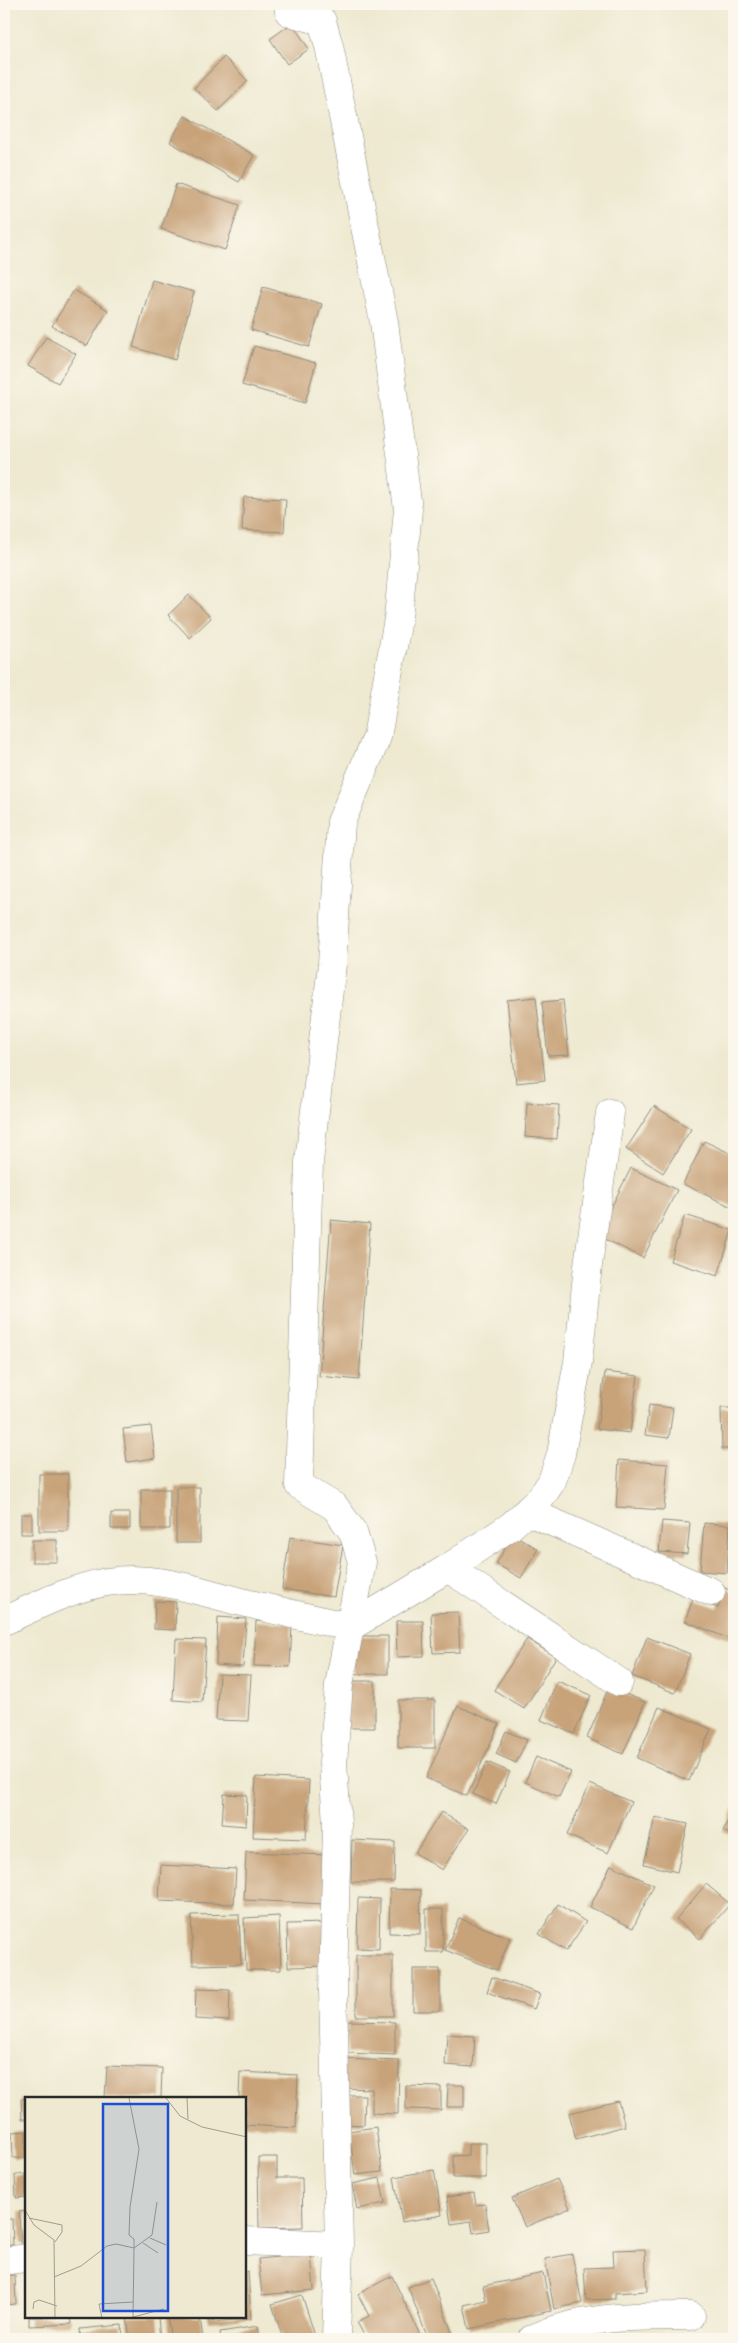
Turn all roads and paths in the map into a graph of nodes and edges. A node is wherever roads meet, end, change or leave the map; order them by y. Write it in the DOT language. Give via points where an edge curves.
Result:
graph roads {
  1 [pos="289,4"];
  2 [pos="610,1113"];
  3 [pos="527,1511"];
  4 [pos="448,1568"];
  5 [pos="711,1592"];
  6 [pos="4,1621"];
  7 [pos="350,1627"];
  8 [pos="619,1682"];
  9 [pos="246,2241"];
  10 [pos="339,2245"];
  11 [pos="25,2258"];
  12 [pos="4,2261"];
  13 [pos="692,2316"];
  14 [pos="336,2339"];
  15 [pos="532,2339"];
  1 -- 7 [label="street" via="289,12 322,21 329,46 384,322 408,509 398,619 376,737 341,822 332,964 310,1162 299,1485 335,1507 353,1532 362,1562"];
  2 -- 3 [label="street" via="578,1362 561,1454 552,1480 540,1499"];
  3 -- 4 [label="street" via="511,1526"];
  3 -- 5 [label="street"];
  4 -- 7 [label="street"];
  4 -- 8 [label="street"];
  6 -- 7 [label="street" via="45,1601 106,1582 126,1580 177,1585"];
  7 -- 10 [label="street" via="339,1685 333,1763 337,1824 333,1990"];
  9 -- 10 [label="street"];
  10 -- 14 [label="street"];
  11 -- 12 [label="street"];
  13 -- 15 [label="street" via="586,2321"];
}
